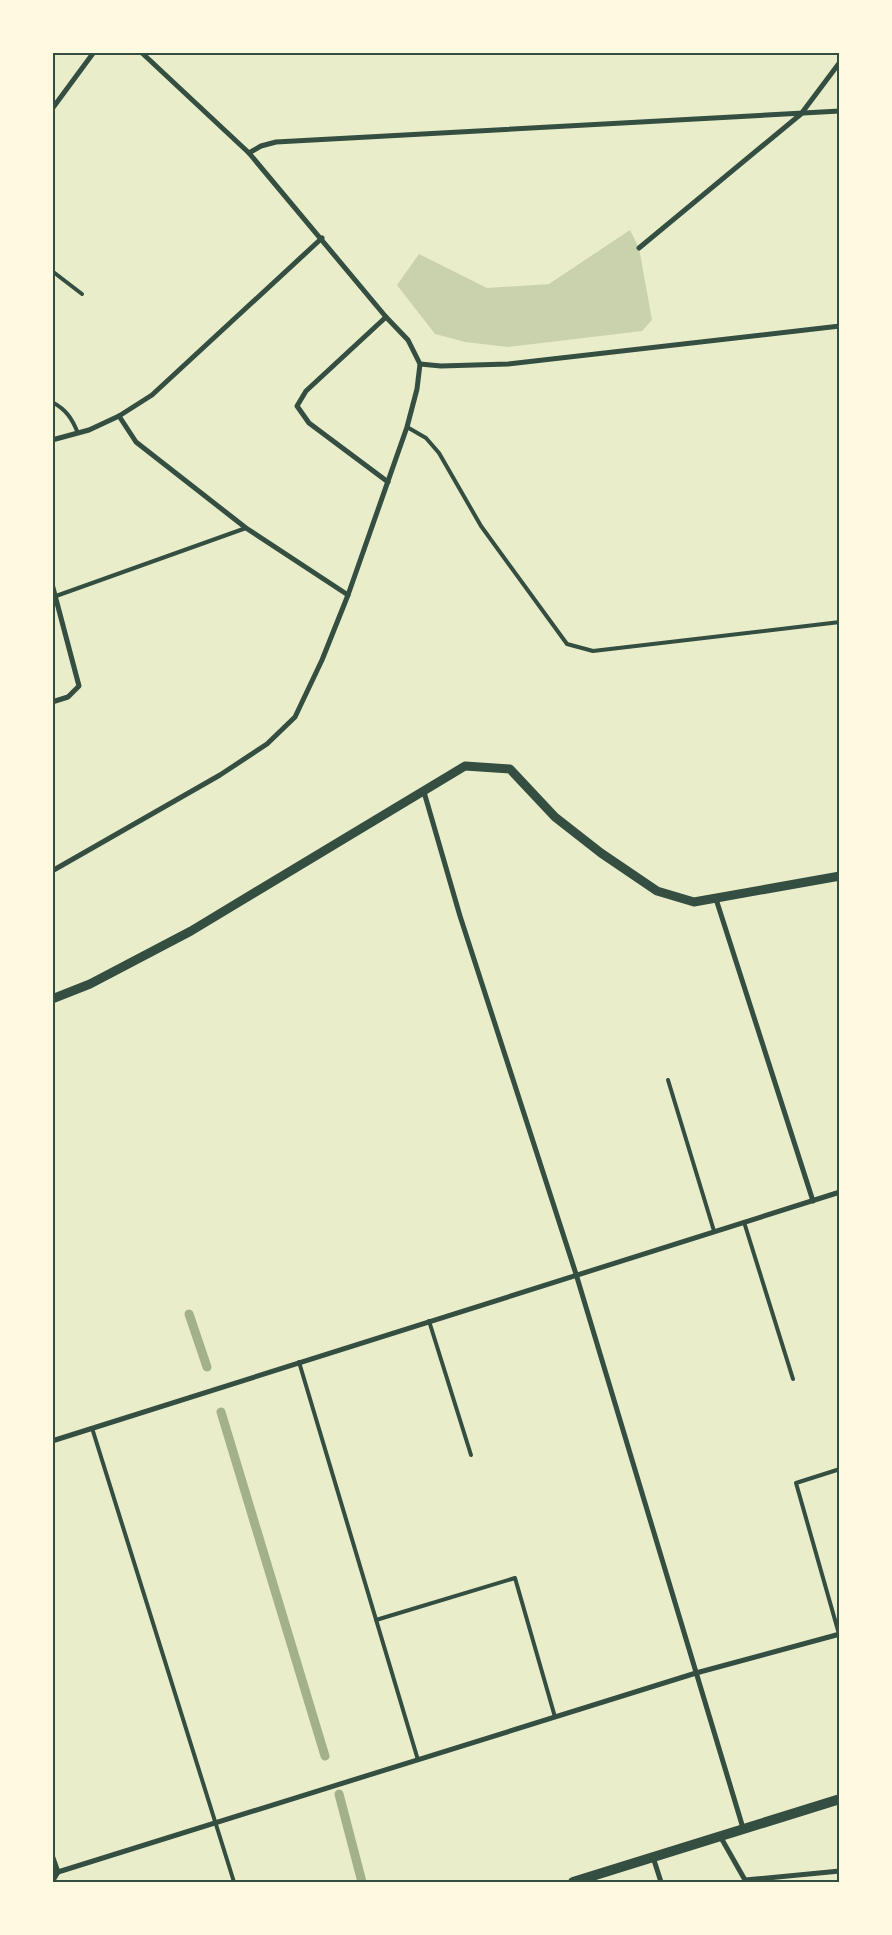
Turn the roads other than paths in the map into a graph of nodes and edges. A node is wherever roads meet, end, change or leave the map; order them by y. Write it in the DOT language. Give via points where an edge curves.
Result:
graph roads {
  1 [pos="94,52"];
  2 [pos="141,52"];
  3 [pos="840,62"];
  4 [pos="52,109"];
  5 [pos="840,111"];
  6 [pos="800,114"];
  7 [pos="249,153"];
  8 [pos="322,238"];
  9 [pos="639,248"];
  10 [pos="52,271"];
  11 [pos="82,294"];
  12 [pos="386,317"];
  13 [pos="840,326"];
  14 [pos="420,364"];
  15 [pos="52,402"];
  16 [pos="119,416"];
  17 [pos="407,427"];
  18 [pos="78,433"];
  19 [pos="52,440"];
  20 [pos="388,482"];
  21 [pos="246,528"];
  22 [pos="52,584"];
  23 [pos="348,595"];
  24 [pos="56,596"];
  25 [pos="840,622"];
  26 [pos="52,702"];
  27 [pos="424,792"];
  28 [pos="52,871"];
  29 [pos="840,876"];
  30 [pos="716,899"];
  31 [pos="52,999"];
  32 [pos="668,1080"];
  33 [pos="840,1192"];
  34 [pos="813,1201"];
  35 [pos="744,1222"];
  36 [pos="714,1231"];
  37 [pos="576,1274"];
  38 [pos="429,1321"];
  39 [pos="299,1362"];
  40 [pos="793,1379"];
  41 [pos="92,1428"];
  42 [pos="52,1441"];
  43 [pos="471,1455"];
  44 [pos="840,1470"];
  45 [pos="376,1620"];
  46 [pos="839,1634"];
  47 [pos="696,1673"];
  48 [pos="555,1717"];
  49 [pos="418,1760"];
  50 [pos="840,1799"];
  51 [pos="216,1823"];
  52 [pos="743,1828"];
  53 [pos="720,1836"];
  54 [pos="52,1855"];
  55 [pos="653,1857"];
  56 [pos="840,1871"];
  57 [pos="58,1872"];
  58 [pos="52,1882"];
  59 [pos="234,1882"];
  60 [pos="573,1882"];
  61 [pos="661,1882"];
  1 -- 4 [label="street"];
  2 -- 7 [label="street"];
  3 -- 6 [label="street"];
  5 -- 6 [label="street"];
  6 -- 7 [label="street" via="276,142"];
  6 -- 9 [label="street"];
  7 -- 8 [label="street"];
  8 -- 12 [label="street"];
  8 -- 16 [label="street" via="152,395"];
  10 -- 11 [label="lane"];
  12 -- 14 [label="street" via="408,340"];
  12 -- 20 [label="street" via="306,391 297,406 309,423"];
  13 -- 14 [label="street" via="508,364"];
  14 -- 17 [label="street"];
  15 -- 18 [label="lane" via="71,417"];
  16 -- 18 [label="street"];
  16 -- 21 [label="street" via="136,442"];
  17 -- 20 [label="street"];
  17 -- 25 [label="lane" via="426,438 439,453 481,526 567,644 593,651"];
  18 -- 19 [label="street"];
  20 -- 23 [label="street"];
  21 -- 23 [label="street"];
  21 -- 24 [label="lane"];
  22 -- 24 [label="street"];
  23 -- 28 [label="street" via="295,717 267,744 220,775"];
  24 -- 26 [label="street" via="79,686 68,698"];
  27 -- 30 [label="street" via="465,766 510,770 555,817 601,854 657,891 694,902"];
  27 -- 31 [label="street" via="192,931 90,984"];
  27 -- 37 [label="street" via="460,916"];
  29 -- 30 [label="street"];
  30 -- 34 [label="street"];
  32 -- 36 [label="lane"];
  33 -- 34 [label="street"];
  34 -- 35 [label="street"];
  35 -- 36 [label="street"];
  35 -- 40 [label="lane"];
  36 -- 37 [label="street"];
  37 -- 38 [label="street"];
  37 -- 47 [label="street"];
  38 -- 39 [label="street"];
  38 -- 43 [label="lane"];
  39 -- 41 [label="street"];
  39 -- 45 [label="lane"];
  41 -- 42 [label="street"];
  41 -- 51 [label="lane"];
  44 -- 46 [label="lane" via="796,1483"];
  45 -- 48 [label="lane" via="514,1578"];
  45 -- 49 [label="lane"];
  46 -- 47 [label="street"];
  47 -- 48 [label="street"];
  47 -- 52 [label="street"];
  48 -- 49 [label="street"];
  49 -- 51 [label="street"];
  50 -- 52 [label="main road"];
  51 -- 57 [label="street"];
  51 -- 59 [label="lane"];
  52 -- 53 [label="main road"];
  53 -- 55 [label="main road"];
  53 -- 56 [label="street" via="745,1880"];
  54 -- 57 [label="street"];
  55 -- 60 [label="main road"];
  55 -- 61 [label="street"];
  57 -- 58 [label="street"];
}
